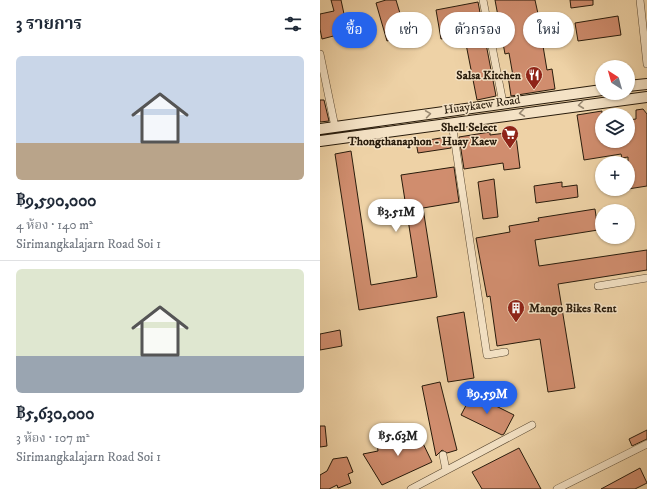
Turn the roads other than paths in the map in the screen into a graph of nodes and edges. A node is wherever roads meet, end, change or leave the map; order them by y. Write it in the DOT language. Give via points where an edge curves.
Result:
graph roads {
  1 [pos="483,0"];
  2 [pos="640,0"];
  3 [pos="320,54"];
  4 [pos="647,64"];
  5 [pos="647,84"];
  6 [pos="635,85"];
  7 [pos="595,91"];
  8 [pos="647,96"];
  9 [pos="503,103"];
  10 [pos="504,115"];
  11 [pos="452,123"];
  12 [pos="335,127"];
  13 [pos="320,129"];
  14 [pos="320,141"];
  15 [pos="647,278"];
  16 [pos="598,286"];
  17 [pos="504,352"];
  18 [pos="532,425"];
  19 [pos="647,444"];
  20 [pos="443,455"];
  21 [pos="446,470"];
  22 [pos="411,489"];
  23 [pos="557,489"];
  1 -- 9 [label="street"];
  2 -- 4 [label="street"];
  3 -- 12 [label="street"];
  5 -- 6 [label="main road"];
  7 -- 9 [label="main road, Huaykaew Road"];
  8 -- 10 [label="main road, Huaykaew Road, one-way"];
  9 -- 10 [label="main road"];
  12 -- 9 [label="main road, Huaykaew Road, one-way"];
  10 -- 11 [label="main road, Huaykaew Road"];
  11 -- 14 [label="main road, Huaykaew Road"];
  11 -- 17 [label="street" via="487,355"];
  12 -- 13 [label="main road, Huaykaew Road"];
  15 -- 16 [label="street"];
  18 -- 21 [label="street"];
  19 -- 23 [label="street"];
  20 -- 21 [label="street"];
  21 -- 22 [label="street"];
}
